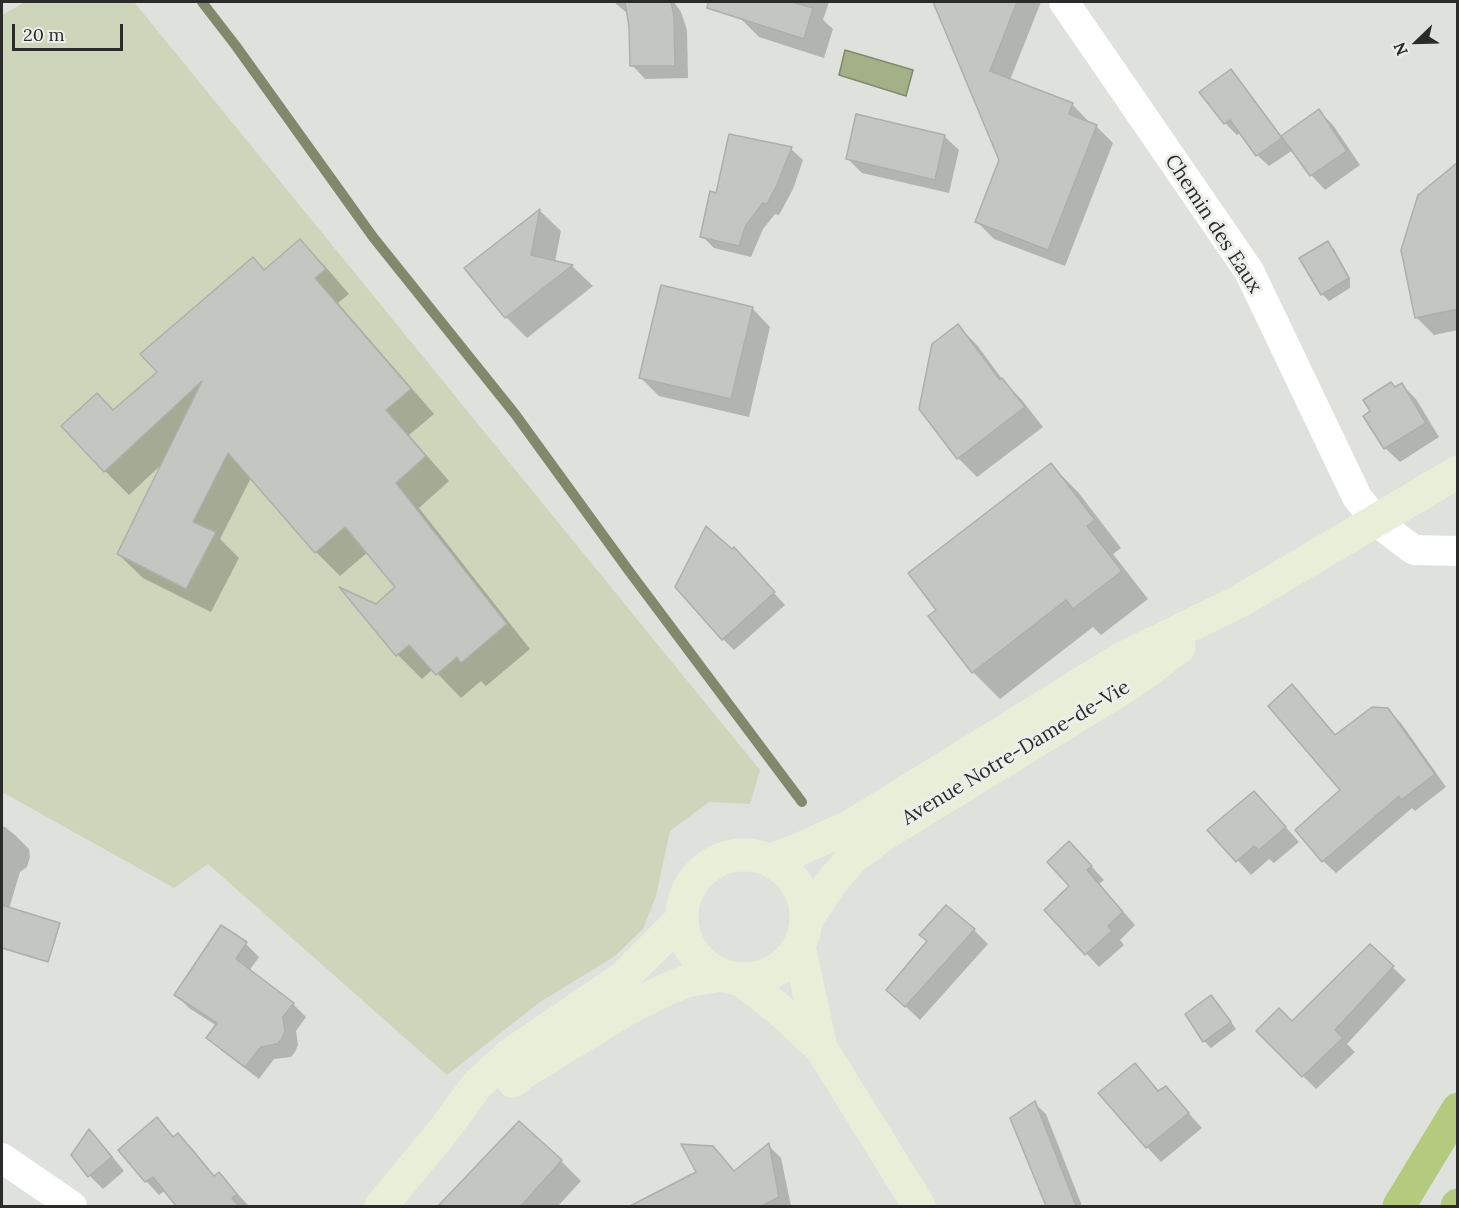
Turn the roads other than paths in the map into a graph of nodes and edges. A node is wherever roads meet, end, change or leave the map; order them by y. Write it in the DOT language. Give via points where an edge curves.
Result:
graph roads {
  1 [pos="1064,2"];
  2 [pos="1458,472"];
  3 [pos="1376,521"];
  4 [pos="1458,551"];
  5 [pos="1240,601"];
  6 [pos="770,860"];
  7 [pos="681,920"];
  8 [pos="803,933"];
  9 [pos="730,977"];
  10 [pos="821,1048"];
  11 [pos="1458,1109"];
  12 [pos="443,1131"];
  13 [pos="2,1158"];
  14 [pos="72,1206"];
  15 [pos="381,1206"];
  16 [pos="919,1206"];
  17 [pos="1399,1206"];
  1 -- 3 [label="street, Chemin des Eaux" via="1248,271 1357,496"];
  2 -- 3 [label="main road, Avenue Notre-Dame-de-Vie"];
  3 -- 4 [label="street, Chemin des Eaux" via="1414,550"];
  3 -- 5 [label="main road, Avenue Notre-Dame-de-Vie"];
  5 -- 6 [label="main road, Avenue Notre-Dame-de-Vie" via="1121,659 851,826"];
  5 -- 8 [label="main road, Avenue Notre-Dame-de-Vie" via="1134,681 883,835 851,860 830,884"];
  6 -- 7 [label="main road" via="751,855 731,856 713,863 689,887"];
  6 -- 8 [label="main road" via="797,885 804,902"];
  7 -- 9 [label="main road" via="693,953 705,966"];
  7 -- 12 [label="main road" via="622,979 511,1054 477,1085"];
  8 -- 9 [label="main road" via="789,961 775,971 758,978"];
  8 -- 10 [label="main road"];
  9 -- 10 [label="main road" via="781,1011"];
  9 -- 12 [label="main road" via="687,981 627,1009 524,1072"];
  10 -- 16 [label="main road"];
  11 -- 17 [label="highway"];
  12 -- 15 [label="main road"];
  13 -- 14 [label="street"];
}
